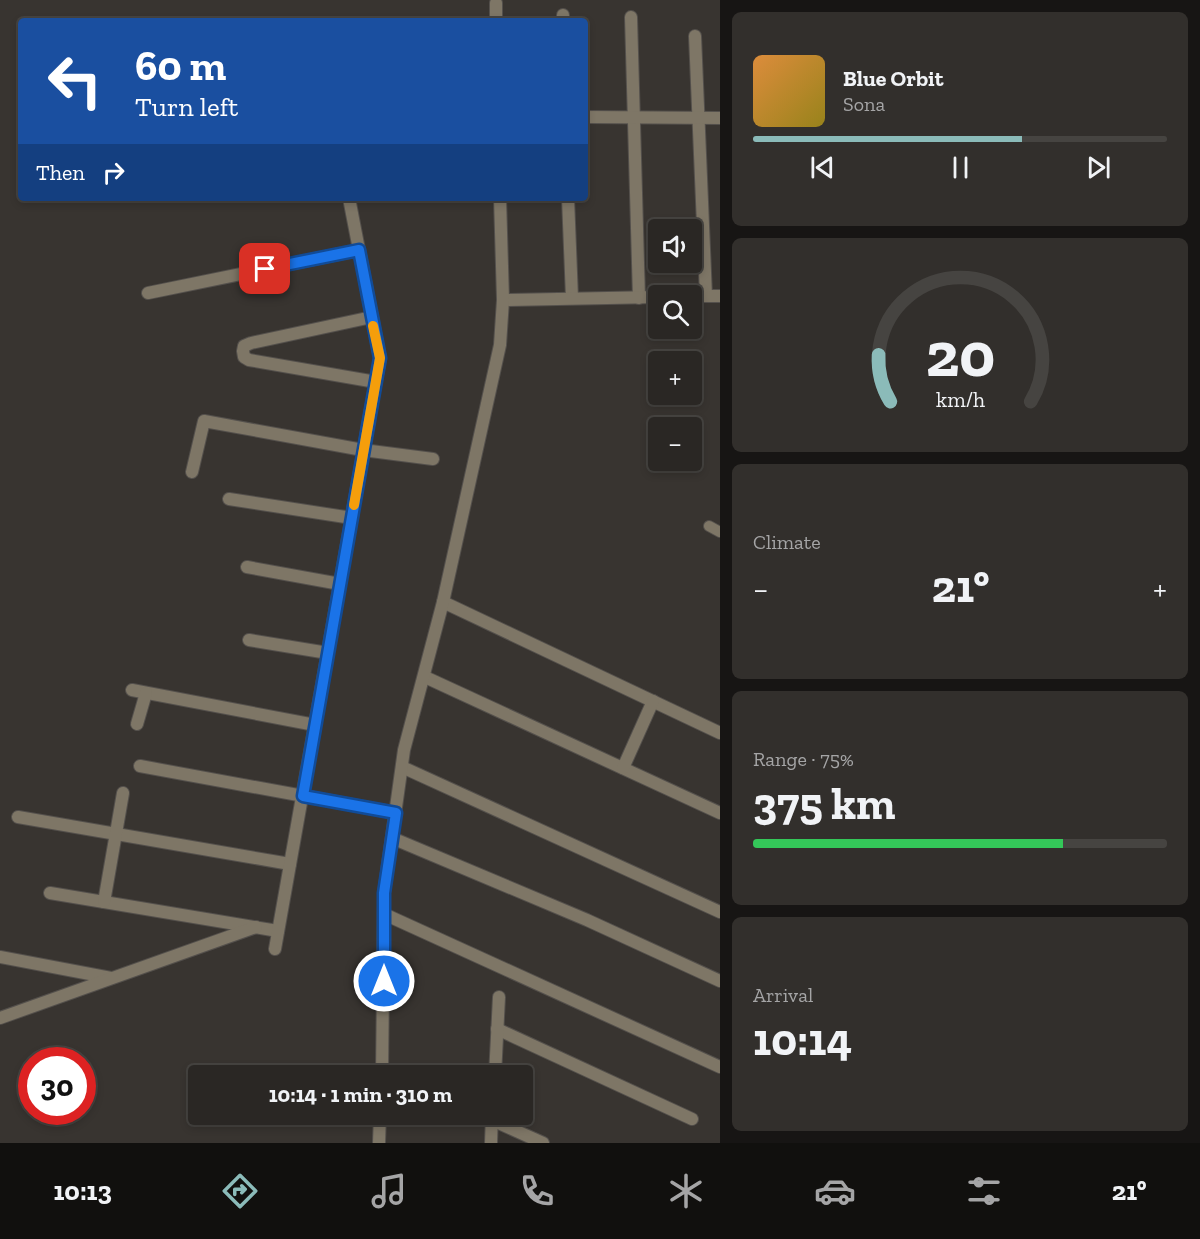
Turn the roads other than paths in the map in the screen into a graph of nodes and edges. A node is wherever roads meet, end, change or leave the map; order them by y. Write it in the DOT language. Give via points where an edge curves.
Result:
graph roads {
  1 [pos="496,3"];
  2 [pos="631,17"];
  3 [pos="496,18"];
  4 [pos="695,36"];
  5 [pos="588,117"];
  6 [pos="634,118"];
  7 [pos="699,118"];
  8 [pos="720,118"];
  9 [pos="350,201"];
  10 [pos="500,201"];
  11 [pos="568,201"];
  12 [pos="359,250"];
  13 [pos="148,293"];
  14 [pos="702,296"];
  15 [pos="706,296"];
  16 [pos="720,296"];
  17 [pos="572,298"];
  18 [pos="639,298"];
  19 [pos="648,298"];
  20 [pos="503,300"];
  21 [pos="372,317"];
  22 [pos="375,382"];
  23 [pos="363,450"];
  24 [pos="433,459"];
  25 [pos="192,472"];
  26 [pos="229,499"];
  27 [pos="352,518"];
  28 [pos="709,526"];
  29 [pos="720,532"];
  30 [pos="247,567"];
  31 [pos="340,584"];
  32 [pos="444,602"];
  33 [pos="249,640"];
  34 [pos="328,653"];
  35 [pos="425,677"];
  36 [pos="132,690"];
  37 [pos="146,693"];
  38 [pos="653,701"];
  39 [pos="137,724"];
  40 [pos="315,725"];
  41 [pos="720,733"];
  42 [pos="140,766"];
  43 [pos="402,767"];
  44 [pos="622,768"];
  45 [pos="123,793"];
  46 [pos="303,796"];
  47 [pos="396,813"];
  48 [pos="720,813"];
  49 [pos="18,817"];
  50 [pos="115,834"];
  51 [pos="392,838"];
  52 [pos="290,864"];
  53 [pos="50,893"];
  54 [pos="104,902"];
  55 [pos="720,912"];
  56 [pos="384,914"];
  57 [pos="256,927"];
  58 [pos="279,932"];
  59 [pos="275,949"];
  60 [pos="0,957"];
  61 [pos="112,978"];
  62 [pos="720,981"];
  63 [pos="499,997"];
  64 [pos="0,1018"];
  65 [pos="497,1029"];
  66 [pos="381,1065"];
  67 [pos="495,1065"];
  68 [pos="720,1067"];
  69 [pos="692,1119"];
  70 [pos="380,1125"];
  71 [pos="492,1125"];
  72 [pos="508,1125"];
  73 [pos="379,1143"];
  74 [pos="491,1143"];
  75 [pos="543,1143"];
  1 -- 3 [label="street"];
  2 -- 6 [label="street"];
  4 -- 7 [label="street"];
  5 -- 6 [label="street"];
  6 -- 7 [label="street"];
  6 -- 18 [label="street"];
  7 -- 8 [label="street"];
  7 -- 15 [label="street"];
  9 -- 12 [label="street"];
  10 -- 20 [label="street"];
  11 -- 17 [label="street"];
  12 -- 13 [label="street"];
  12 -- 21 [label="street"];
  14 -- 15 [label="street"];
  15 -- 16 [label="street"];
  17 -- 18 [label="street"];
  17 -- 20 [label="street"];
  18 -- 19 [label="street"];
  20 -- 32 [label="street" via="500,345"];
  21 -- 22 [label="street" via="380,358"];
  21 -- 22 [label="street" via="250,343 243,351 249,360"];
  22 -- 23 [label="street"];
  23 -- 24 [label="street"];
  23 -- 25 [label="street" via="204,421"];
  23 -- 27 [label="street"];
  26 -- 27 [label="street"];
  27 -- 31 [label="street"];
  28 -- 29 [label="lane"];
  30 -- 31 [label="street"];
  31 -- 34 [label="street"];
  32 -- 35 [label="street"];
  32 -- 38 [label="street"];
  33 -- 34 [label="street"];
  34 -- 40 [label="street"];
  35 -- 43 [label="street"];
  35 -- 44 [label="street"];
  36 -- 37 [label="street"];
  37 -- 39 [label="street"];
  37 -- 40 [label="street"];
  38 -- 41 [label="street"];
  38 -- 44 [label="street"];
  40 -- 46 [label="street"];
  42 -- 46 [label="street"];
  43 -- 47 [label="street"];
  43 -- 55 [label="street"];
  44 -- 48 [label="street"];
  45 -- 50 [label="street"];
  46 -- 47 [label="street"];
  46 -- 52 [label="street"];
  47 -- 51 [label="street"];
  49 -- 50 [label="street"];
  50 -- 52 [label="street"];
  50 -- 54 [label="street"];
  51 -- 56 [label="street"];
  51 -- 62 [label="street"];
  52 -- 58 [label="street"];
  53 -- 54 [label="street"];
  54 -- 57 [label="street"];
  56 -- 66 [label="street"];
  56 -- 68 [label="street"];
  57 -- 58 [label="street"];
  57 -- 61 [label="street"];
  58 -- 59 [label="street"];
  60 -- 61 [label="street"];
  61 -- 64 [label="street"];
  63 -- 65 [label="street"];
  65 -- 67 [label="street"];
  65 -- 69 [label="street"];
  70 -- 73 [label="street"];
  71 -- 74 [label="street"];
  72 -- 75 [label="street"];
}
